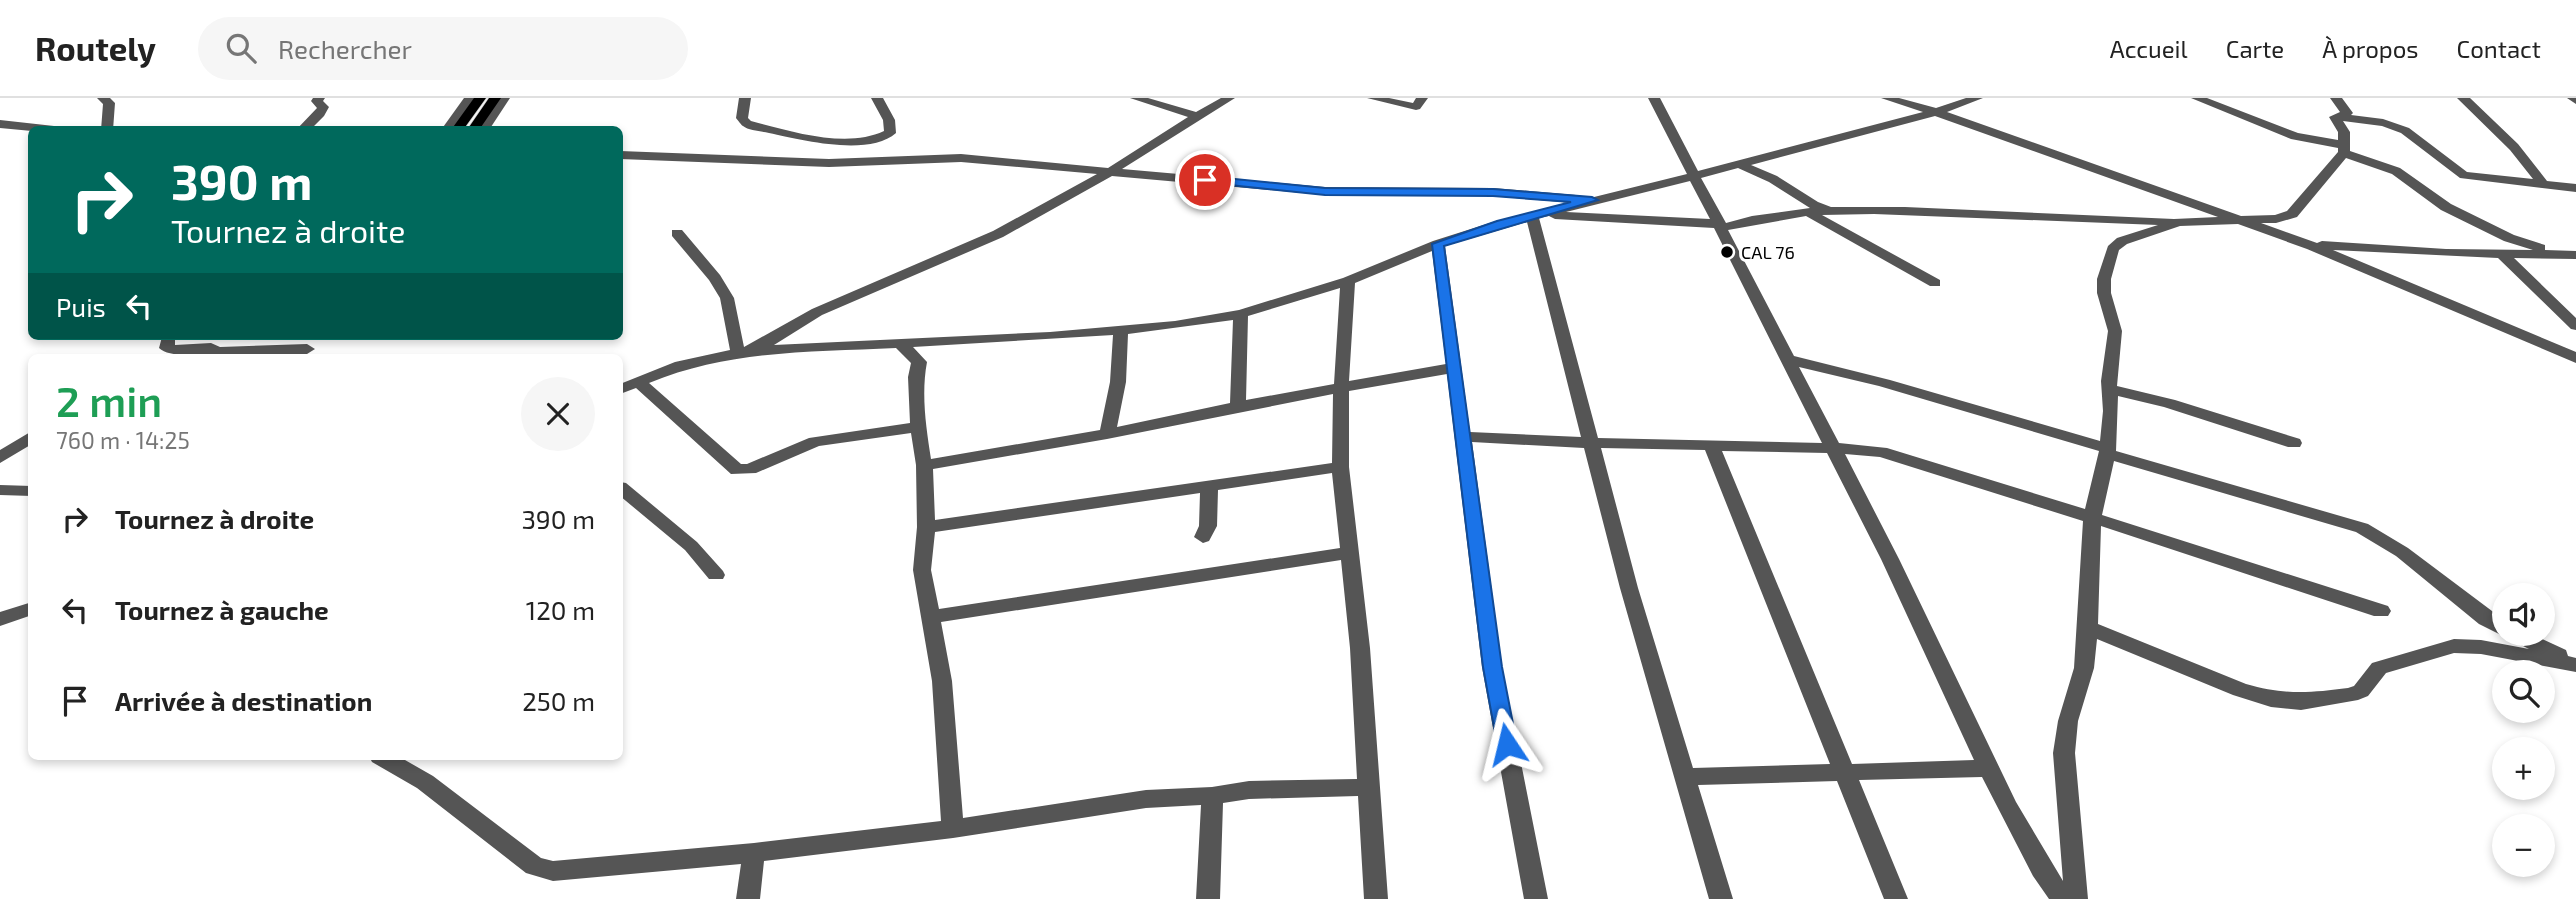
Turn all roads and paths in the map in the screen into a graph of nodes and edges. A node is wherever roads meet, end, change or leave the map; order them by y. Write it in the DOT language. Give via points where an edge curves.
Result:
graph roads {
  1 [pos="103,98"];
  2 [pos="319,98"];
  3 [pos="470,98"];
  4 [pos="480,98"];
  5 [pos="495,98"];
  6 [pos="504,98"];
  7 [pos="745,98"];
  8 [pos="877,98"];
  9 [pos="1136,98"];
  10 [pos="1229,98"];
  11 [pos="1373,98"];
  12 [pos="1422,98"];
  13 [pos="1654,98"];
  14 [pos="1887,98"];
  15 [pos="1977,98"];
  16 [pos="2197,98"];
  17 [pos="2336,98"];
  18 [pos="2463,98"];
  19 [pos="1936,111"];
  20 [pos="1199,117"];
  21 [pos="2335,117"];
  22 [pos="0,124"];
  23 [pos="107,126"];
  24 [pos="306,126"];
  25 [pos="450,126"];
  26 [pos="460,126"];
  27 [pos="476,126"];
  28 [pos="485,126"];
  29 [pos="28,127"];
  30 [pos="2343,149"];
  31 [pos="623,155"];
  32 [pos="1125,162"];
  33 [pos="1738,164"];
  34 [pos="1108,173"];
  35 [pos="1143,176"];
  36 [pos="1695,176"];
  37 [pos="2542,184"];
  38 [pos="2576,188"];
  39 [pos="1595,199"];
  40 [pos="1834,211"];
  41 [pos="1810,213"];
  42 [pos="1536,214"];
  43 [pos="1607,219"];
  44 [pos="2240,220"];
  45 [pos="2179,222"];
  46 [pos="1721,226"];
  47 [pos="677,233"];
  48 [pos="2304,243"];
  49 [pos="1438,244"];
  50 [pos="2502,254"];
  51 [pos="2570,255"];
  52 [pos="1348,281"];
  53 [pos="1935,283"];
  54 [pos="1241,314"];
  55 [pos="2576,326"];
  56 [pos="1121,329"];
  57 [pos="167,340"];
  58 [pos="935,342"];
  59 [pos="901,344"];
  60 [pos="309,347"];
  61 [pos="754,351"];
  62 [pos="737,353"];
  63 [pos="2576,358"];
  64 [pos="1790,360"];
  65 [pos="919,362"];
  66 [pos="1452,368"];
  67 [pos="639,381"];
  68 [pos="623,388"];
  69 [pos="2109,389"];
  70 [pos="1341,390"];
  71 [pos="1238,406"];
  72 [pos="918,427"];
  73 [pos="1107,434"];
  74 [pos="1462,437"];
  75 [pos="28,439"];
  76 [pos="1593,443"];
  77 [pos="2294,443"];
  78 [pos="1712,445"];
  79 [pos="1834,447"];
  80 [pos="2107,451"];
  81 [pos="0,458"];
  82 [pos="924,465"];
  83 [pos="1340,467"];
  84 [pos="1209,485"];
  85 [pos="623,489"];
  86 [pos="0,490"];
  87 [pos="28,491"];
  88 [pos="2092,519"];
  89 [pos="926,527"];
  90 [pos="1203,537"];
  91 [pos="1349,553"];
  92 [pos="716,575"];
  93 [pos="28,609"];
  94 [pos="2381,611"];
  95 [pos="929,617"];
  96 [pos="0,619"];
  97 [pos="2492,622"];
  98 [pos="2088,628"];
  99 [pos="2539,646"];
  100 [pos="2576,664"];
  101 [pos="387,760"];
  102 [pos="1989,768"];
  103 [pos="1846,774"];
  104 [pos="1684,777"];
  105 [pos="1370,787"];
  106 [pos="1212,796"];
  107 [pos="953,829"];
  108 [pos="754,853"];
  109 [pos="748,899"];
  110 [pos="1208,899"];
  111 [pos="1376,899"];
  112 [pos="1536,899"];
  113 [pos="1721,899"];
  114 [pos="1896,899"];
  115 [pos="2062,899"];
  116 [pos="2076,899"];
  1 -- 23 [label="street" via="109,103"];
  2 -- 24 [label="street" via="320,114"];
  3 -- 25 [label="street"];
  4 -- 26 [label="main road"];
  5 -- 27 [label="main road"];
  6 -- 28 [label="street"];
  7 -- 8 [label="street" via="742,118 747,124 848,141 879,139 890,133 890,120"];
  9 -- 20 [label="street"];
  10 -- 20 [label="street"];
  11 -- 12 [label="street" via="1416,107"];
  13 -- 36 [label="street"];
  14 -- 19 [label="street"];
  15 -- 19 [label="street"];
  16 -- 30 [label="street" via="2295,136"];
  17 -- 21 [label="street" via="2347,113"];
  18 -- 37 [label="street" via="2514,147"];
  19 -- 33 [label="street"];
  19 -- 44 [label="street"];
  20 -- 32 [label="street"];
  21 -- 30 [label="street" via="2344,132"];
  21 -- 37 [label="street" via="2405,129 2464,175"];
  22 -- 29 [label="street"];
  30 -- 44 [label="street" via="2292,215"];
  30 -- 51 [label="street" via="2396,171 2446,207 2483,226"];
  31 -- 34 [label="street" via="829,163 961,158"];
  32 -- 34 [label="street"];
  32 -- 35 [label="street"];
  33 -- 36 [label="street"];
  33 -- 40 [label="street" via="1773,179 1813,205"];
  34 -- 35 [label="street"];
  34 -- 61 [label="street" via="998,234 817,312"];
  35 -- 39 [label="street" via="1325,191 1493,192"];
  36 -- 39 [label="street"];
  36 -- 46 [label="street"];
  37 -- 38 [label="street"];
  39 -- 42 [label="street"];
  39 -- 43 [label="street"];
  40 -- 41 [label="street"];
  40 -- 45 [label="street"];
  41 -- 46 [label="street"];
  41 -- 53 [label="street"];
  42 -- 43 [label="street"];
  42 -- 49 [label="street"];
  42 -- 76 [label="street"];
  43 -- 46 [label="street"];
  44 -- 45 [label="street"];
  44 -- 48 [label="street"];
  45 -- 69 [label="street" via="2122,240 2113,249 2104,279 2115,331"];
  46 -- 64 [label="street"];
  47 -- 62 [label="street" via="727,298"];
  48 -- 50 [label="street"];
  48 -- 63 [label="street"];
  49 -- 52 [label="street"];
  49 -- 66 [label="street"];
  50 -- 51 [label="street"];
  50 -- 55 [label="street"];
  52 -- 54 [label="street"];
  52 -- 70 [label="street"];
  54 -- 56 [label="street"];
  54 -- 71 [label="street"];
  56 -- 58 [label="street"];
  56 -- 73 [label="street" via="1118,382"];
  57 -- 60 [label="street" via="171,349 211,348 216,352"];
  58 -- 59 [label="street"];
  58 -- 65 [label="street"];
  59 -- 61 [label="street"];
  59 -- 65 [label="street"];
  61 -- 62 [label="street"];
  62 -- 67 [label="street"];
  64 -- 79 [label="street"];
  64 -- 80 [label="street" via="1884,383"];
  65 -- 72 [label="street"];
  66 -- 70 [label="street"];
  66 -- 74 [label="street"];
  67 -- 68 [label="street"];
  67 -- 72 [label="street" via="737,470 815,442"];
  69 -- 77 [label="street"];
  69 -- 80 [label="street"];
  70 -- 71 [label="street"];
  70 -- 83 [label="street"];
  71 -- 73 [label="street"];
  72 -- 82 [label="street"];
  73 -- 82 [label="street"];
  74 -- 76 [label="street"];
  74 -- 112 [label="street" via="1492,667"];
  75 -- 81 [label="street"];
  76 -- 78 [label="street"];
  76 -- 104 [label="street"];
  78 -- 79 [label="street"];
  78 -- 103 [label="street"];
  79 -- 88 [label="street" via="1881,452"];
  79 -- 102 [label="street"];
  80 -- 88 [label="street"];
  80 -- 97 [label="street" via="2362,528 2402,552"];
  82 -- 89 [label="street"];
  83 -- 84 [label="street"];
  83 -- 91 [label="street"];
  84 -- 89 [label="street"];
  84 -- 90 [label="street" via="1208,526"];
  85 -- 92 [label="street" via="691,546"];
  86 -- 87 [label="street"];
  88 -- 94 [label="street"];
  88 -- 98 [label="street"];
  89 -- 95 [label="street" via="922,570"];
  91 -- 95 [label="street"];
  91 -- 105 [label="street"];
  93 -- 96 [label="street"];
  95 -- 107 [label="street" via="942,681"];
  98 -- 100 [label="street" via="2240,690 2301,702 2351,695 2361,691 2379,668 2454,646"];
  98 -- 116 [label="street" via="2084,668 2064,753"];
  99 -- 100 [label="street"];
  101 -- 108 [label="street" via="425,782 543,869 576,871"];
  102 -- 103 [label="street"];
  102 -- 115 [label="street" via="2041,869"];
  103 -- 104 [label="street"];
  103 -- 114 [label="street"];
  104 -- 113 [label="street"];
  105 -- 106 [label="street" via="1249,790"];
  105 -- 111 [label="street"];
  106 -- 107 [label="street" via="1146,799"];
  106 -- 110 [label="street"];
  107 -- 108 [label="street"];
  108 -- 109 [label="street"];
}
